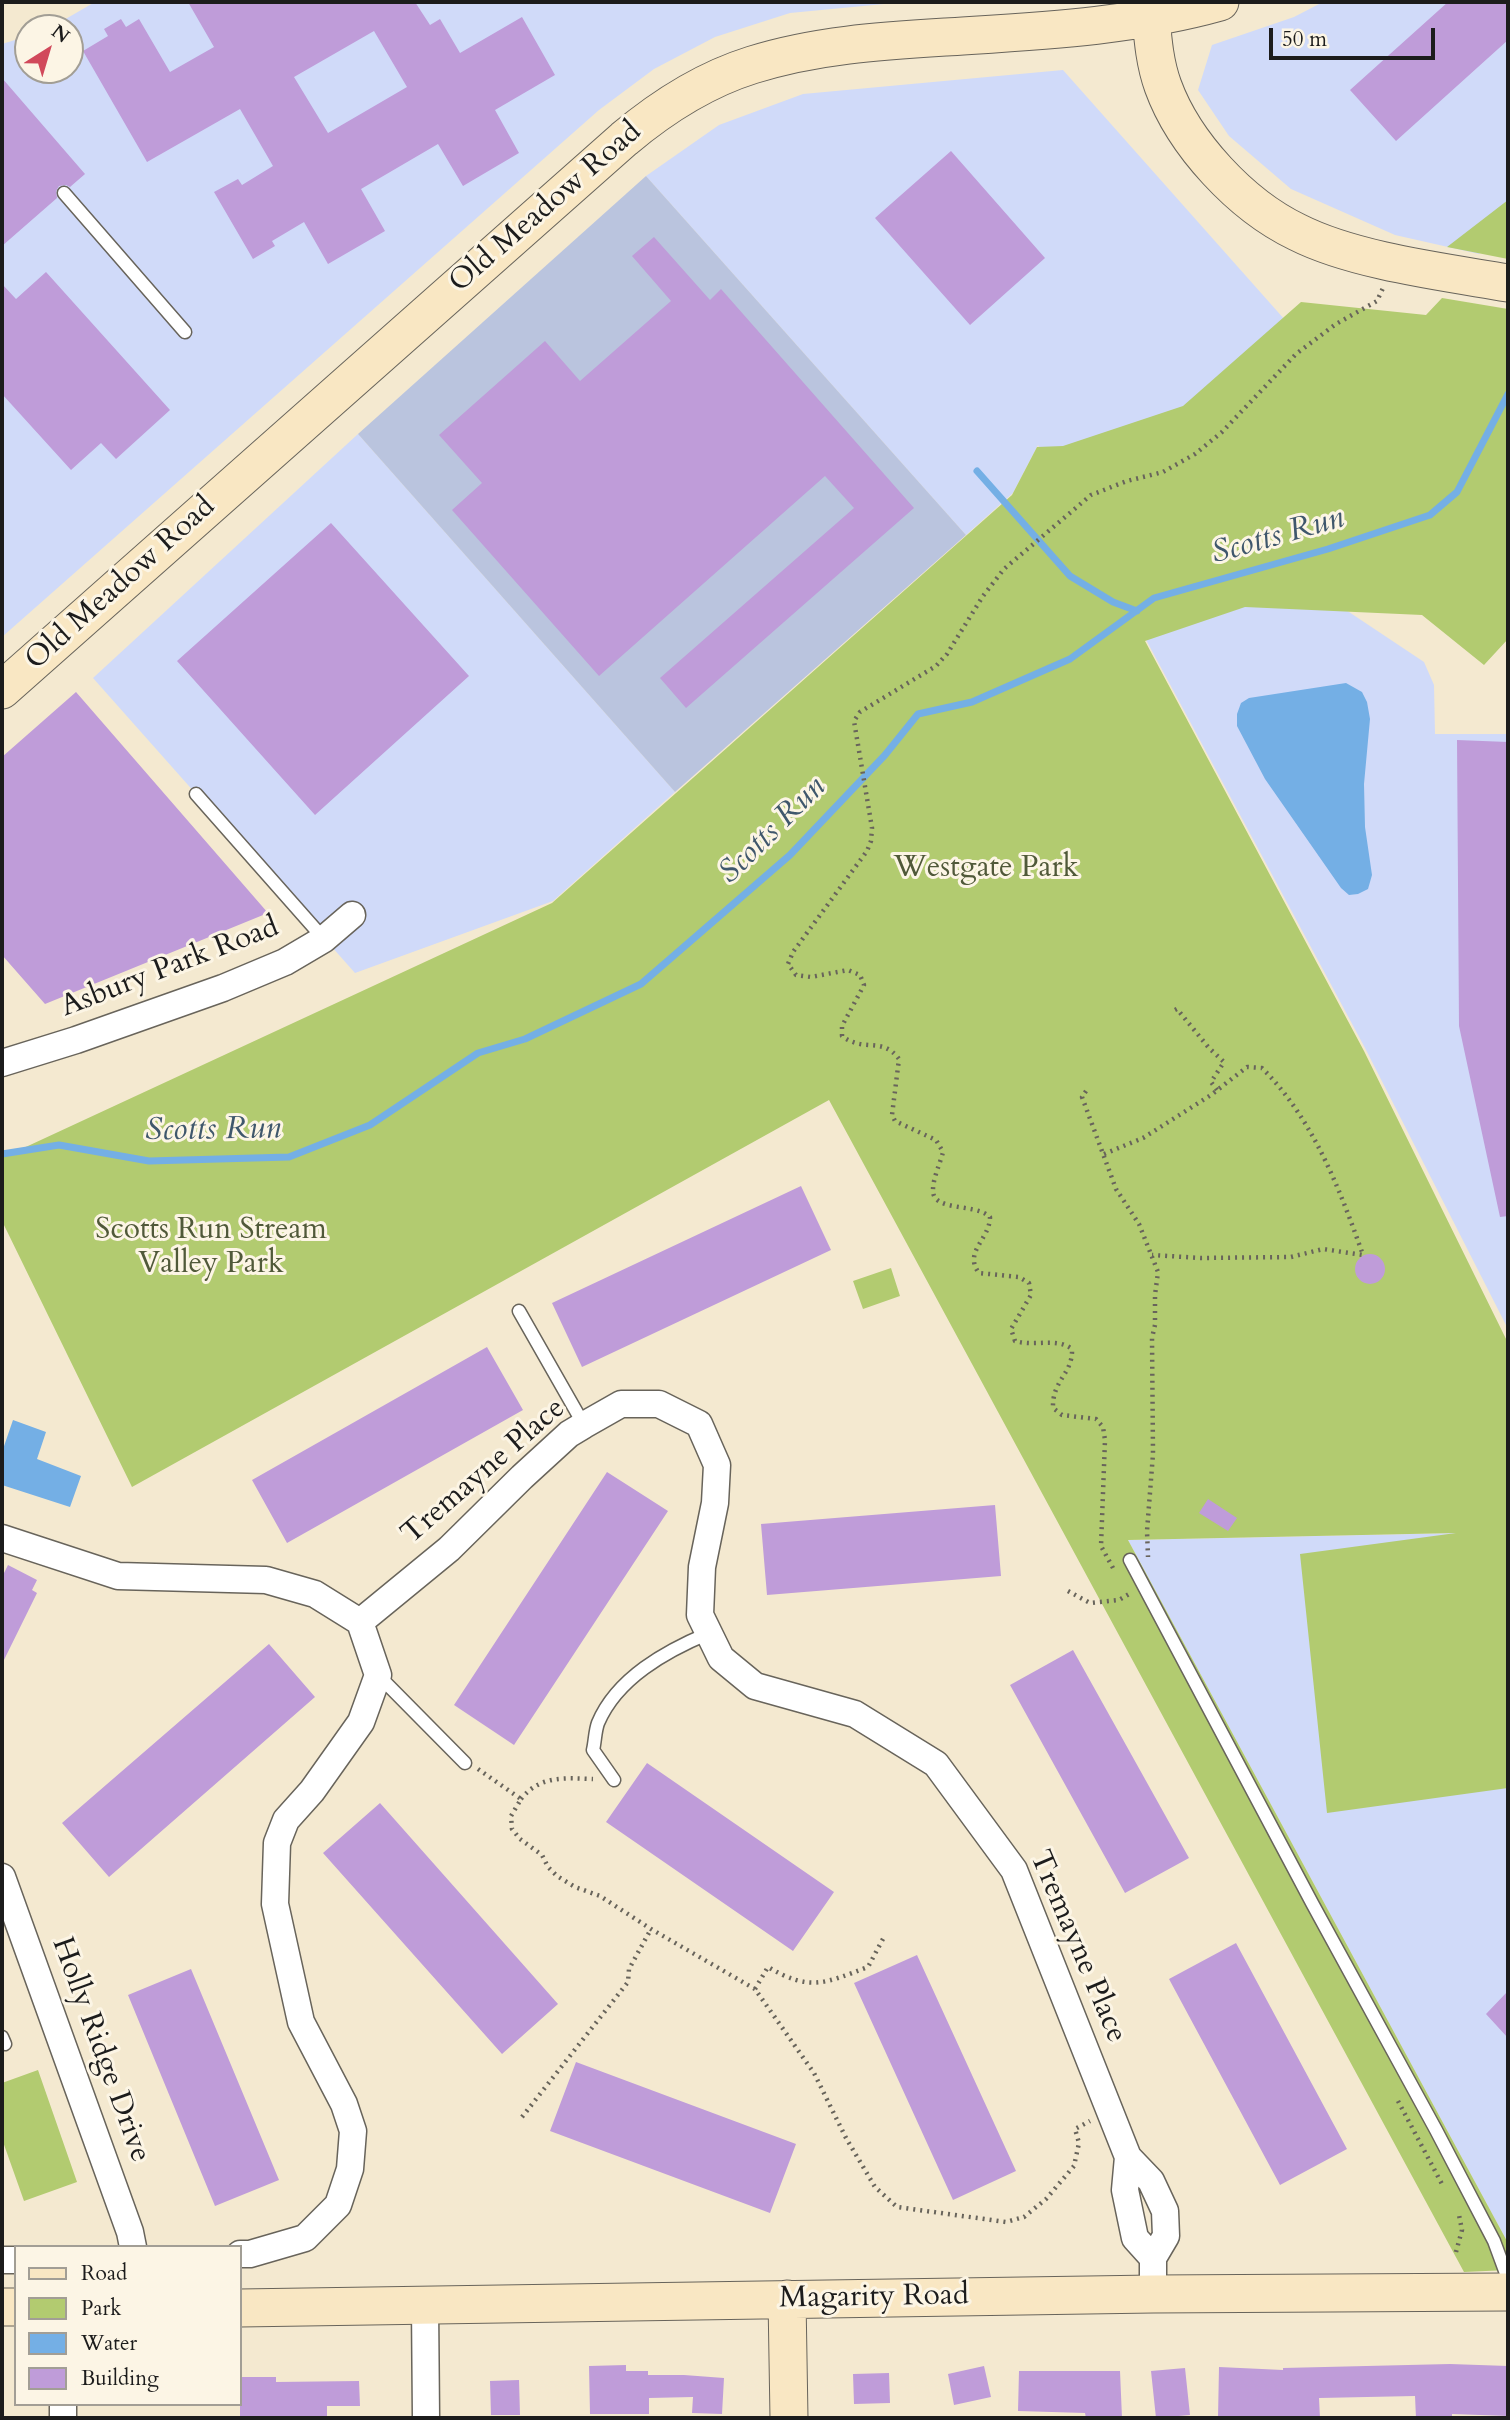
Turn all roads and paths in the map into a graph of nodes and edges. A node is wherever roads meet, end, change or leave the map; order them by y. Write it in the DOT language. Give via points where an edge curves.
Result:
graph roads {
  1 [pos="1220,2"];
  2 [pos="1149,10"];
  3 [pos="64,193"];
  4 [pos="1383,284"];
  5 [pos="1508,284"];
  6 [pos="185,332"];
  7 [pos="2,690"];
  8 [pos="196,794"];
  9 [pos="352,915"];
  10 [pos="324,939"];
  11 [pos="1175,1010"];
  12 [pos="2,1063"];
  13 [pos="1217,1090"];
  14 [pos="1086,1091"];
  15 [pos="1104,1154"];
  16 [pos="1152,1255"];
  17 [pos="519,1311"];
  18 [pos="584,1425"];
  19 [pos="2,1538"];
  20 [pos="1131,1561"];
  21 [pos="1114,1569"];
  22 [pos="1119,1578"];
  23 [pos="1124,1586"];
  24 [pos="1145,1586"];
  25 [pos="1068,1591"];
  26 [pos="1128,1595"];
  27 [pos="360,1622"];
  28 [pos="709,1633"];
  29 [pos="378,1675"];
  30 [pos="465,1763"];
  31 [pos="614,1780"];
  32 [pos="521,1799"];
  33 [pos="2,1877"];
  34 [pos="651,1929"];
  35 [pos="884,1937"];
  36 [pos="755,1989"];
  37 [pos="1108,2110"];
  38 [pos="522,2117"];
  39 [pos="1128,2157"];
  40 [pos="133,2245"];
  41 [pos="242,2254"];
  42 [pos="1153,2276"];
  43 [pos="1508,2279"];
  44 [pos="1508,2292"];
  45 [pos="786,2299"];
  46 [pos="425,2305"];
  47 [pos="242,2308"];
  48 [pos="426,2418"];
  49 [pos="789,2418"];
  1 -- 2 [label="street, Old Meadow Road"];
  2 -- 5 [label="street" via="1162,84 1186,133 1250,201 1296,232 1344,250"];
  2 -- 7 [label="street, Old Meadow Road" via="1087,27 892,40 796,52 750,65 663,108"];
  3 -- 6 [label="lane"];
  4 -- 21 [label="path" via="1377,301 1296,354 1195,454 1163,472 1091,495 1004,569 936,666 860,712 854,721 871,841 788,964 796,975 848,970 860,975 864,985 842,1026 842,1036 852,1044 893,1051 899,1059 892,1115 941,1146 934,1197 940,1203 983,1210 989,1217 990,1226 973,1254 979,1273 1019,1277 1029,1283 1031,1295 1011,1329 1015,1341 1030,1345 1063,1342 1072,1349 1073,1361 1055,1388 1053,1408 1062,1415 1096,1419 1103,1427 1101,1546"];
  8 -- 10 [label="lane"];
  9 -- 10 [label="street, Asbury Park Road"];
  10 -- 12 [label="street, Asbury Park Road" via="285,962 223,988"];
  11 -- 13 [label="path" via="1224,1062 1211,1082"];
  13 -- 15 [label="path" via="1143,1138"];
  13 -- 16 [label="path" via="1247,1067 1262,1068 1271,1077 1320,1150 1342,1194 1363,1255 1323,1249 1292,1257"];
  14 -- 15 [label="path" via="1082,1097"];
  15 -- 16 [label="path" via="1116,1189"];
  16 -- 20 [label="path" via="1158,1272 1152,1338 1149,1557"];
  17 -- 18 [label="lane"];
  18 -- 27 [label="street, Tremayne Place" via="569,1434 449,1549"];
  18 -- 28 [label="street, Tremayne Place" via="621,1404 659,1404 699,1424 717,1465 715,1503 702,1566 700,1615"];
  19 -- 27 [label="street" via="118,1576 266,1580 315,1594"];
  20 -- 21 [label="path"];
  20 -- 24 [label="lane"];
  21 -- 22 [label="path"];
  23 -- 26 [label="path"];
  24 -- 26 [label="path"];
  24 -- 43 [label="lane" via="1436,2130 1494,2241"];
  25 -- 26 [label="path" via="1090,1602"];
  27 -- 29 [label="street"];
  28 -- 31 [label="lane" via="647,1666 616,1694 597,1724 593,1750"];
  28 -- 37 [label="street, Tremayne Place" via="722,1658 755,1686 855,1714 936,1765 1014,1870"];
  29 -- 30 [label="lane"];
  29 -- 41 [label="street" via="361,1721 286,1820 277,1843 275,1904 301,2022 344,2104 353,2132 350,2169 338,2205 305,2238"];
  30 -- 32 [label="path"];
  31 -- 32 [label="path" via="542,1781"];
  32 -- 34 [label="path" via="511,1816 512,1829 520,1839 542,1855 557,1876 600,1896"];
  33 -- 40 [label="street, Holly Ridge Drive"];
  34 -- 36 [label="path"];
  34 -- 38 [label="path" via="629,1969 628,1982"];
  35 -- 36 [label="path" via="868,1967 825,1983 790,1980 768,1967"];
  36 -- 37 [label="path" via="814,2073 875,2187 897,2207 1006,2222 1024,2217 1074,2166 1079,2143 1075,2129"];
  37 -- 39 [label="street, Tremayne Place"];
  39 -- 42 [label="street, Tremayne Place" via="1125,2190 1135,2238"];
  39 -- 42 [label="street, Tremayne Place" via="1151,2181 1165,2211 1166,2236"];
  42 -- 44 [label="street, Magarity Road"];
  42 -- 45 [label="street, Magarity Road"];
  45 -- 46 [label="street, Magarity Road"];
  45 -- 49 [label="street"];
  46 -- 47 [label="street, Magarity Road"];
  46 -- 48 [label="street"];
}
